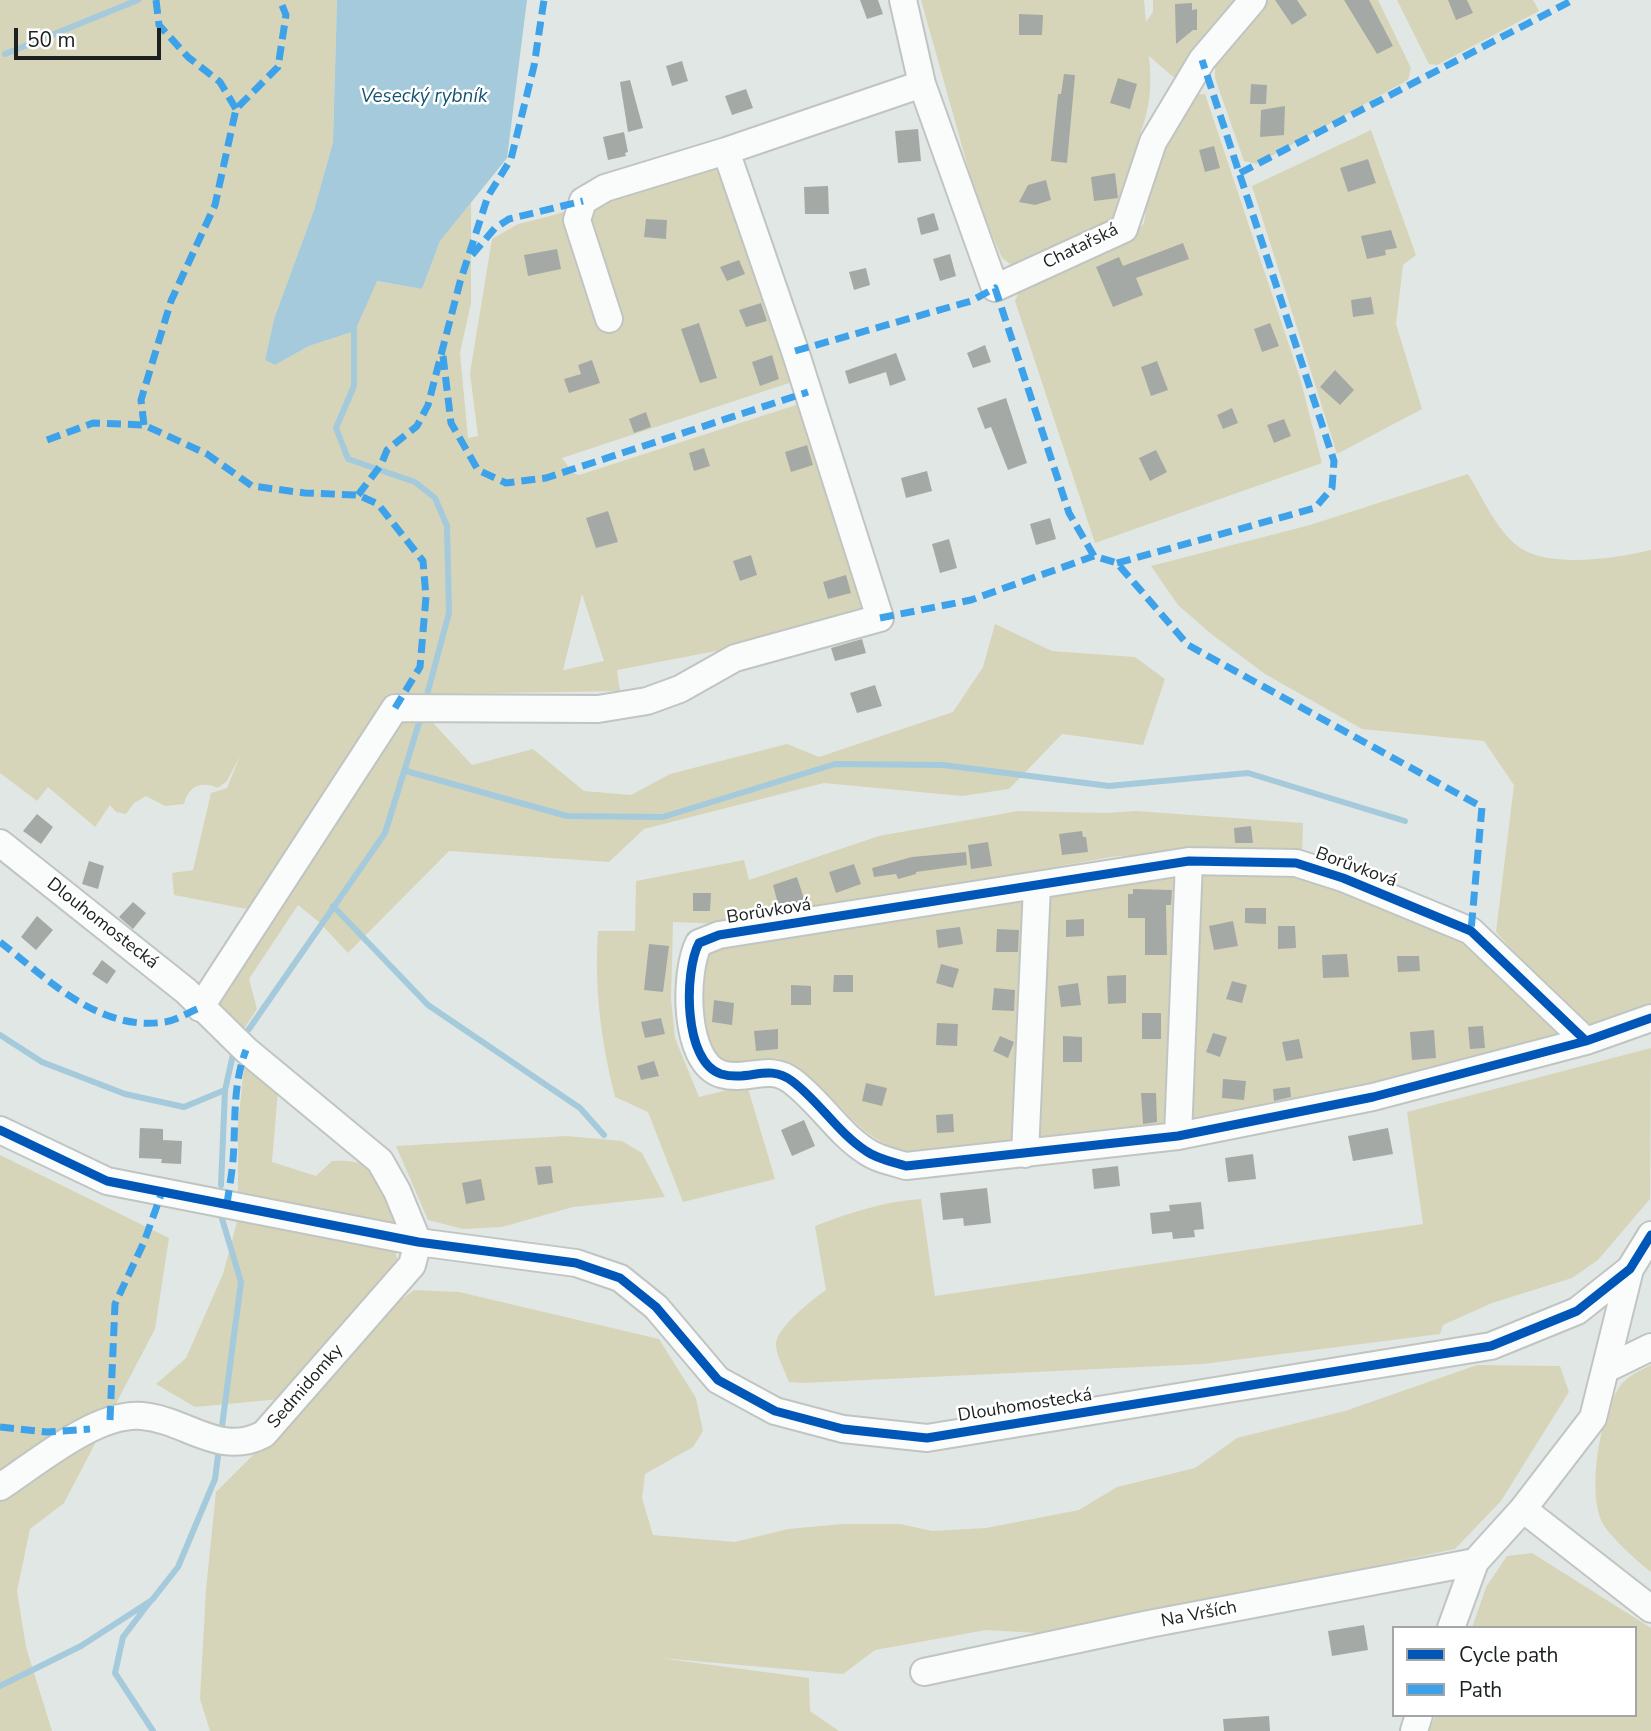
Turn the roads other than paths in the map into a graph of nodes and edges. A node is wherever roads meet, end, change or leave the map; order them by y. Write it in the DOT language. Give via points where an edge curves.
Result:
graph roads {
  1 [pos="903,0"];
  2 [pos="1253,0"];
  3 [pos="922,84"];
  4 [pos="726,151"];
  5 [pos="609,319"];
  6 [pos="0,843"];
  7 [pos="1189,862"];
  8 [pos="1037,886"];
  9 [pos="200,1008"];
  10 [pos="1651,1018"];
  11 [pos="1586,1041"];
  12 [pos="0,1130"];
  13 [pos="1178,1136"];
  14 [pos="1024,1154"];
  15 [pos="1651,1235"];
  16 [pos="418,1242"];
  17 [pos="1630,1269"];
  18 [pos="1651,1347"];
  19 [pos="1608,1368"];
  20 [pos="0,1487"];
  21 [pos="1523,1509"];
  22 [pos="1475,1562"];
  23 [pos="1651,1609"];
  24 [pos="1452,1626"];
  25 [pos="924,1672"];
  1 -- 3 [label="street, Chatařská"];
  2 -- 3 [label="street, Chatařská" via="1202,60 1153,142 1124,229 995,288"];
  3 -- 4 [label="street"];
  4 -- 5 [label="street" via="606,188 583,201 577,220"];
  4 -- 9 [label="street" via="880,618 735,658 680,689 647,701 598,709 395,708"];
  6 -- 9 [label="street, Dlouhomostecká" via="186,991"];
  7 -- 8 [label="street, Borůvková"];
  7 -- 11 [label="street, Borůvková" via="1296,863 1471,932"];
  7 -- 13 [label="street"];
  8 -- 14 [label="street"];
  8 -- 14 [label="street, Borůvková" via="719,936 699,943 693,955 690,993 692,1030 704,1061 719,1073 739,1077 775,1071 792,1081 865,1151 906,1166"];
  9 -- 16 [label="street, Dlouhomostecká" via="380,1161"];
  10 -- 11 [label="street, Borůvková"];
  11 -- 13 [label="street, Borůvková" via="1373,1097"];
  12 -- 16 [label="street, Dlouhomostecká" via="107,1181"];
  13 -- 14 [label="street, Borůvková"];
  15 -- 17 [label="street, Dlouhomostecká"];
  16 -- 17 [label="street, Dlouhomostecká" via="576,1263 621,1278 656,1307 718,1380 775,1411 844,1429 927,1437 1492,1346 1577,1311"];
  16 -- 20 [label="street, Sedmidomky" via="412,1265 264,1434 232,1444 141,1415 110,1420"];
  17 -- 19 [label="street"];
  18 -- 19 [label="street"];
  19 -- 21 [label="street" via="1593,1418"];
  21 -- 22 [label="street"];
  21 -- 23 [label="street"];
  22 -- 24 [label="street"];
  22 -- 25 [label="street, Na Vrších"];
}
